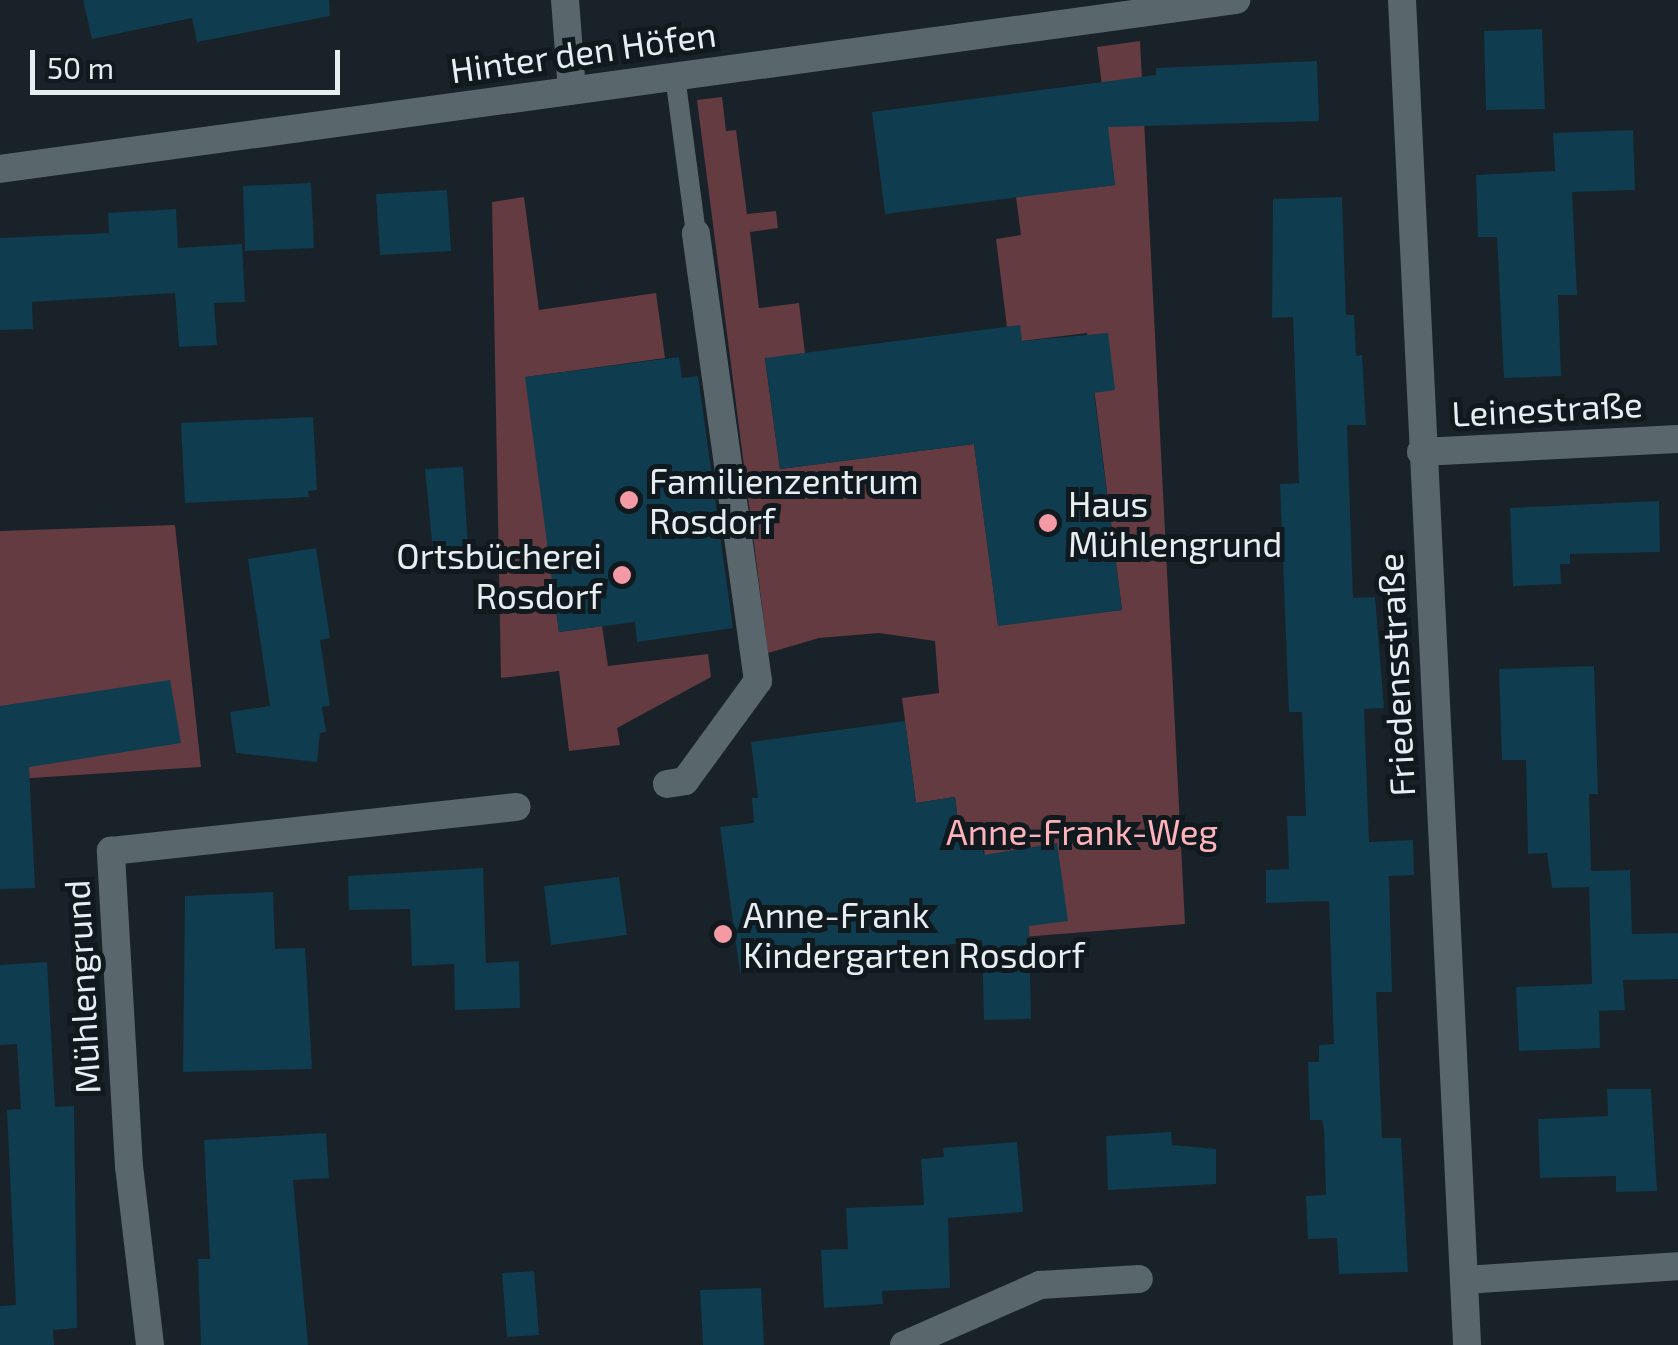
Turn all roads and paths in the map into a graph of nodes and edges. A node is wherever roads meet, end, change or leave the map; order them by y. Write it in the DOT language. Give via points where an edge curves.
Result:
graph roads {
  1 [pos="566,0"];
  2 [pos="1236,0"];
  3 [pos="1402,0"];
  4 [pos="675,76"];
  5 [pos="572,90"];
  6 [pos="0,169"];
  7 [pos="696,232"];
  8 [pos="1678,438"];
  9 [pos="1421,452"];
  10 [pos="667,784"];
  11 [pos="516,807"];
  12 [pos="1678,1266"];
  13 [pos="1139,1278"];
  14 [pos="1464,1280"];
  15 [pos="150,1345"];
  16 [pos="904,1345"];
  17 [pos="1468,1345"];
  1 -- 5 [label="street"];
  2 -- 4 [label="street, Hinter den Höfen"];
  3 -- 9 [label="street, Friedensstraße"];
  4 -- 5 [label="street, Hinter den Höfen"];
  4 -- 7 [label="lane"];
  5 -- 6 [label="street, Hinter den Höfen"];
  7 -- 10 [label="street" via="758,681 685,781"];
  8 -- 9 [label="street, Leinestraße"];
  9 -- 14 [label="street, Friedensstraße"];
  11 -- 15 [label="street, Mühlengrund" via="111,851 129,1167"];
  12 -- 14 [label="street"];
  13 -- 16 [label="street" via="1040,1285"];
  14 -- 17 [label="street, Friedensstraße"];
}
